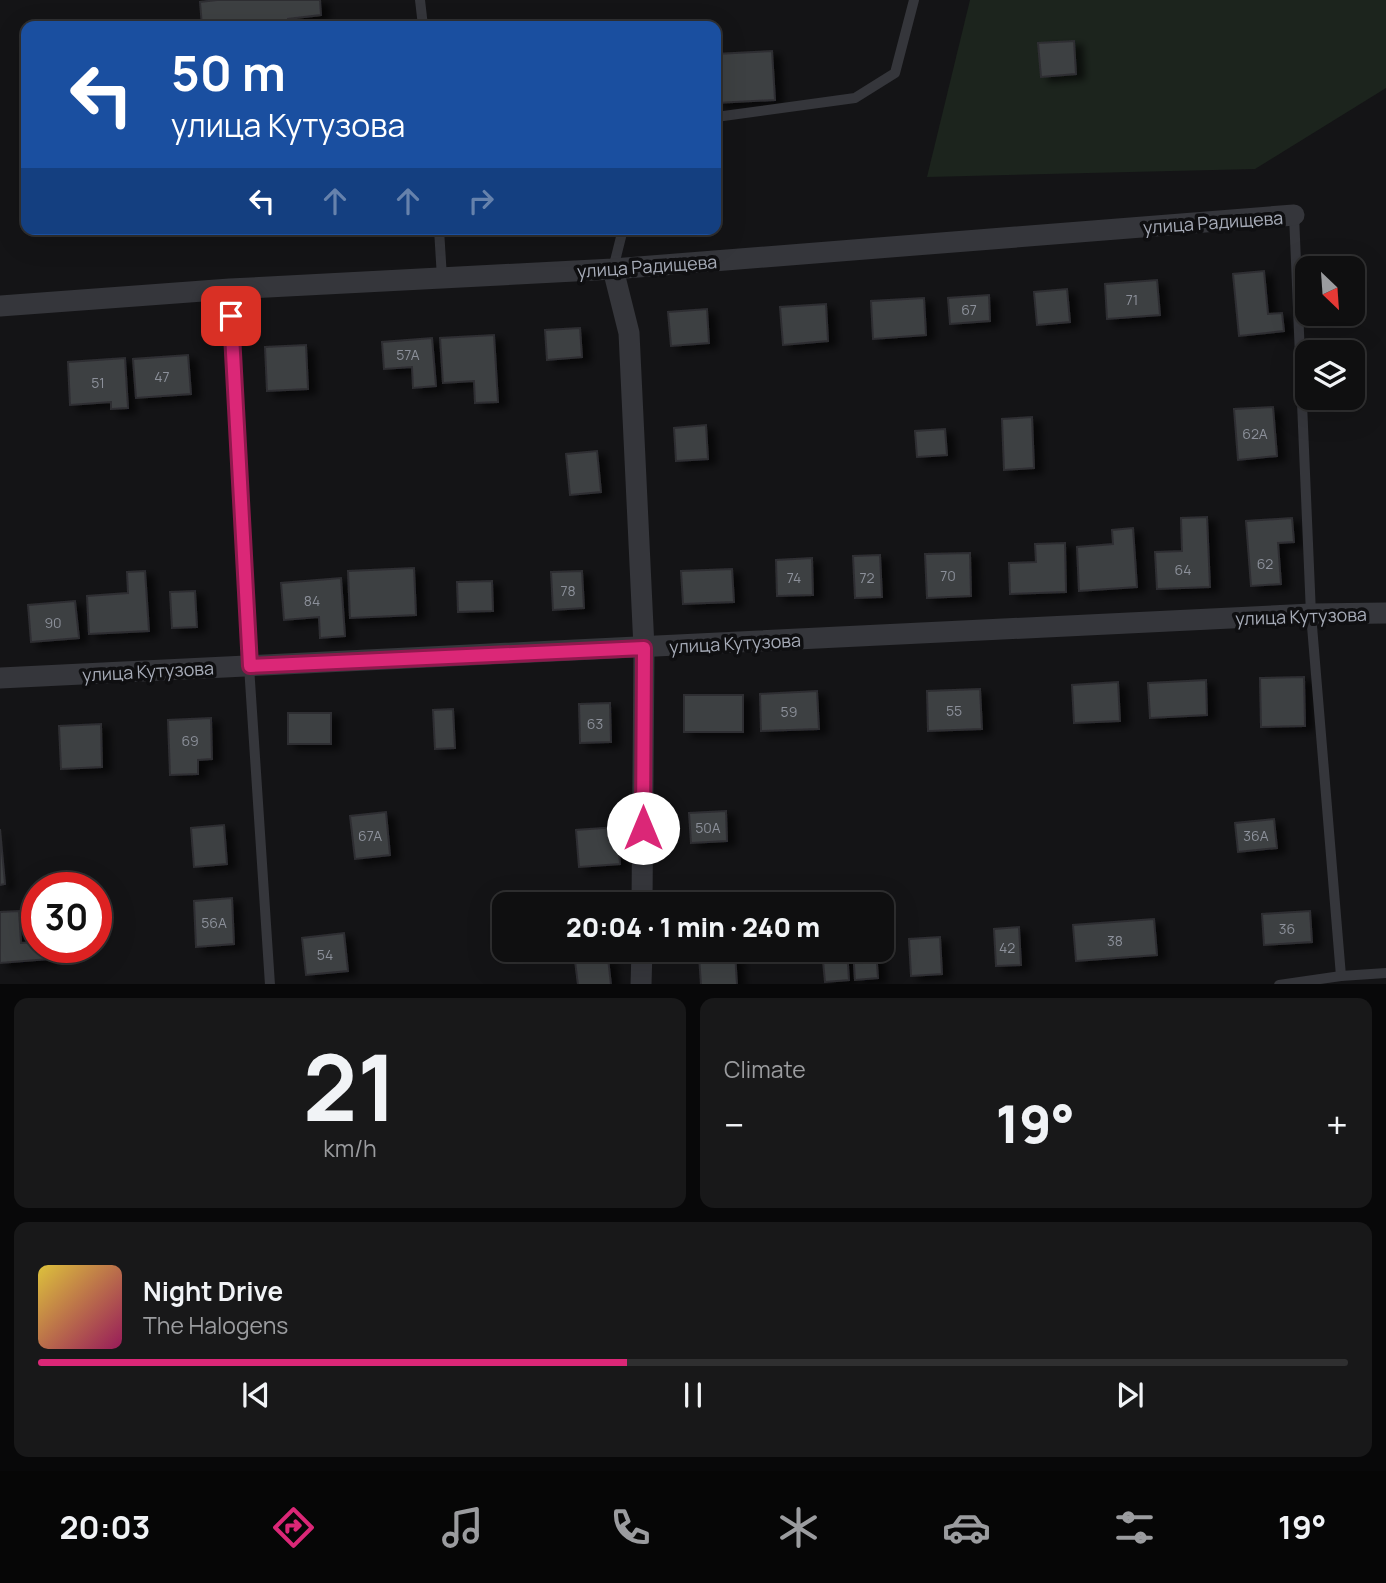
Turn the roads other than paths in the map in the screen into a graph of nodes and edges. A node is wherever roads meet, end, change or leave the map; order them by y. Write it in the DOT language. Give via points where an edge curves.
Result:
graph roads {
  1 [pos="420,0"];
  2 [pos="914,0"];
  3 [pos="422,21"];
  4 [pos="721,116"];
  5 [pos="1294,215"];
  6 [pos="439,235"];
  7 [pos="621,235"];
  8 [pos="612,269"];
  9 [pos="442,278"];
  10 [pos="230,289"];
  11 [pos="0,306"];
  12 [pos="1386,613"];
  13 [pos="1311,614"];
  14 [pos="644,648"];
  15 [pos="250,666"];
  16 [pos="0,678"];
  17 [pos="642,892"];
  18 [pos="642,962"];
  19 [pos="1386,973"];
  20 [pos="1341,976"];
  21 [pos="270,984"];
  22 [pos="641,984"];
  23 [pos="1286,984"];
  1 -- 3 [label="lane"];
  2 -- 4 [label="lane" via="895,73 855,98"];
  5 -- 8 [label="street, улица Радищева"];
  5 -- 13 [label="lane"];
  6 -- 9 [label="lane"];
  7 -- 8 [label="lane"];
  8 -- 9 [label="street, улица Радищева"];
  8 -- 14 [label="street" via="629,332"];
  9 -- 10 [label="street, улица Радищева"];
  10 -- 11 [label="street, улица Радищева"];
  10 -- 15 [label="lane"];
  12 -- 13 [label="street, улица Кутузова"];
  13 -- 14 [label="street, улица Кутузова"];
  13 -- 20 [label="lane"];
  14 -- 15 [label="street, улица Кутузова"];
  14 -- 17 [label="street"];
  15 -- 16 [label="street, улица Кутузова"];
  15 -- 21 [label="lane"];
  18 -- 22 [label="street"];
  19 -- 20 [label="lane"];
  20 -- 23 [label="lane"];
}
